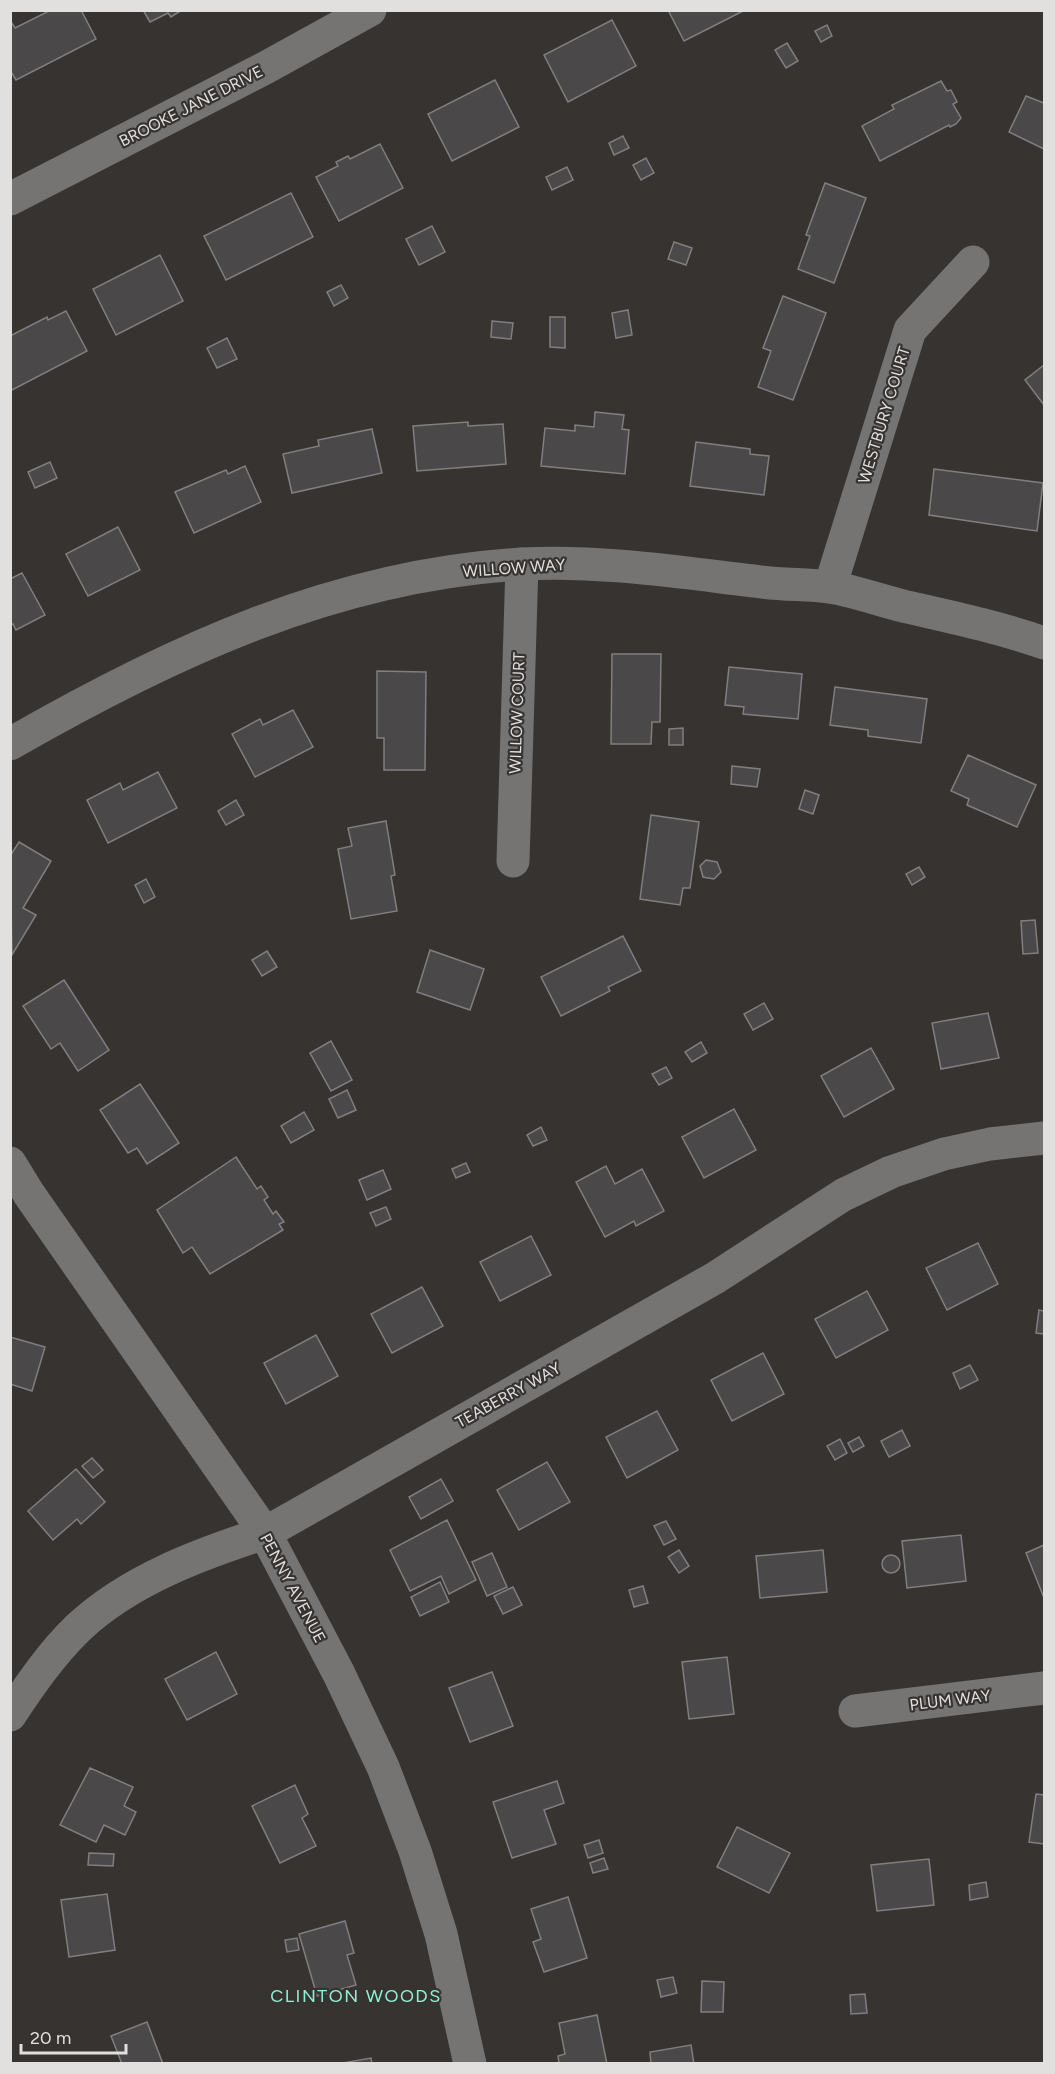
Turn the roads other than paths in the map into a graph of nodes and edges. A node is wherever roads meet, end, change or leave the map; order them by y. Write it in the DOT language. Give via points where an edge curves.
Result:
graph roads {
  1 [pos="370,10"];
  2 [pos="10,199"];
  3 [pos="973,262"];
  4 [pos="522,564"];
  5 [pos="830,587"];
  6 [pos="1044,643"];
  7 [pos="10,744"];
  8 [pos="513,861"];
  9 [pos="1044,1138"];
  10 [pos="10,1163"];
  11 [pos="20,1199"];
  12 [pos="265,1533"];
  13 [pos="1044,1688"];
  14 [pos="855,1711"];
  15 [pos="10,1715"];
  16 [pos="470,2064"];
  1 -- 2 [label="street, BROOKE JANE DRIVE"];
  3 -- 5 [label="street, WESTBURY COURT" via="910,330"];
  4 -- 5 [label="street, WILLOW WAY" via="596,564"];
  4 -- 7 [label="street, WILLOW WAY" via="380,585 269,617 194,648 76,706"];
  4 -- 8 [label="street, WILLOW COURT"];
  5 -- 6 [label="street, WILLOW WAY"];
  9 -- 12 [label="street, TEABERRY WAY" via="944,1154 891,1172 843,1196 715,1278"];
  10 -- 11 [label="street, PENNY AVENUE"];
  11 -- 12 [label="street, PENNY AVENUE"];
  12 -- 15 [label="street, TEABERRY WAY" via="211,1550 118,1599 79,1628 32,1682"];
  12 -- 16 [label="street, PENNY AVENUE" via="383,1767 441,1934"];
  13 -- 14 [label="street, PLUM WAY"];
}
